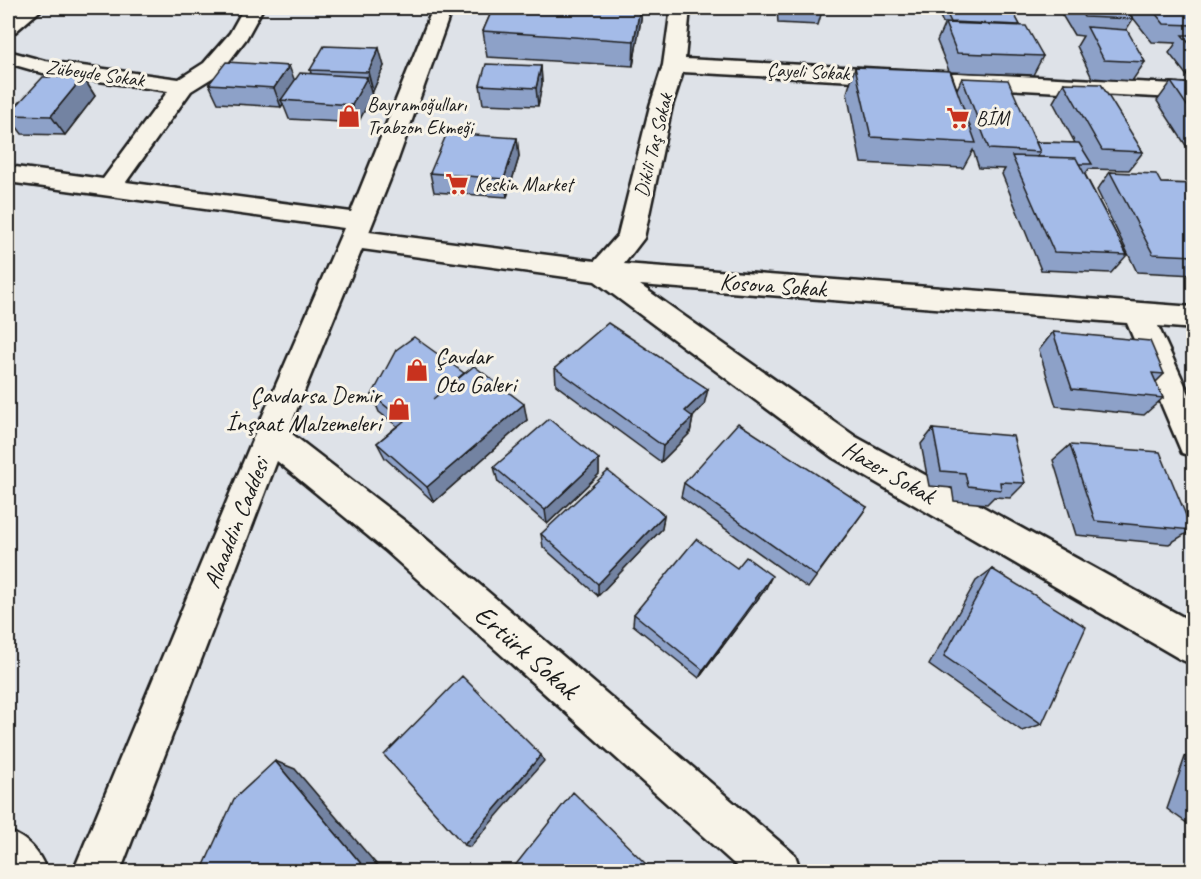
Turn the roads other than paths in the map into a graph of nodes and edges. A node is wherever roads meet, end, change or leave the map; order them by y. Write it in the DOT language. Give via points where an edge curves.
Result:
graph roads {
  1 [pos="33,8"];
  2 [pos="253,8"];
  3 [pos="444,8"];
  4 [pos="680,8"];
  5 [pos="8,28"];
  6 [pos="8,57"];
  7 [pos="674,65"];
  8 [pos="183,86"];
  9 [pos="1194,92"];
  10 [pos="8,174"];
  11 [pos="110,188"];
  12 [pos="357,230"];
  13 [pos="602,272"];
  14 [pos="1137,312"];
  15 [pos="1194,318"];
  16 [pos="270,436"];
  17 [pos="1194,442"];
  18 [pos="1194,645"];
  19 [pos="8,854"];
  20 [pos="24,872"];
  21 [pos="96,872"];
  22 [pos="778,872"];
  1 -- 5 [label="street"];
  2 -- 8 [label="street, Zübeyde Sokak" via="212,68"];
  3 -- 12 [label="street, Alaaddin Caddesi"];
  4 -- 7 [label="street, Dikili Taş Sokak"];
  6 -- 8 [label="street, Zübeyde Sokak" via="43,67"];
  7 -- 9 [label="street, Çayeli Sokak"];
  7 -- 13 [label="street, Dikili Taş Sokak" via="631,238"];
  8 -- 11 [label="street, Zübeyde Sokak"];
  10 -- 11 [label="street, Kosova Sokak"];
  11 -- 12 [label="street, Kosova Sokak"];
  12 -- 13 [label="street, Kosova Sokak"];
  12 -- 16 [label="street, Alaaddin Caddesi"];
  13 -- 14 [label="street, Kosova Sokak"];
  13 -- 18 [label="street, Hazer Sokak" via="844,447"];
  14 -- 15 [label="street, Kosova Sokak"];
  14 -- 17 [label="street"];
  16 -- 21 [label="street, Alaaddin Caddesi"];
  16 -- 22 [label="street, Ertürk Sokak" via="398,538"];
  19 -- 20 [label="street"];
}
